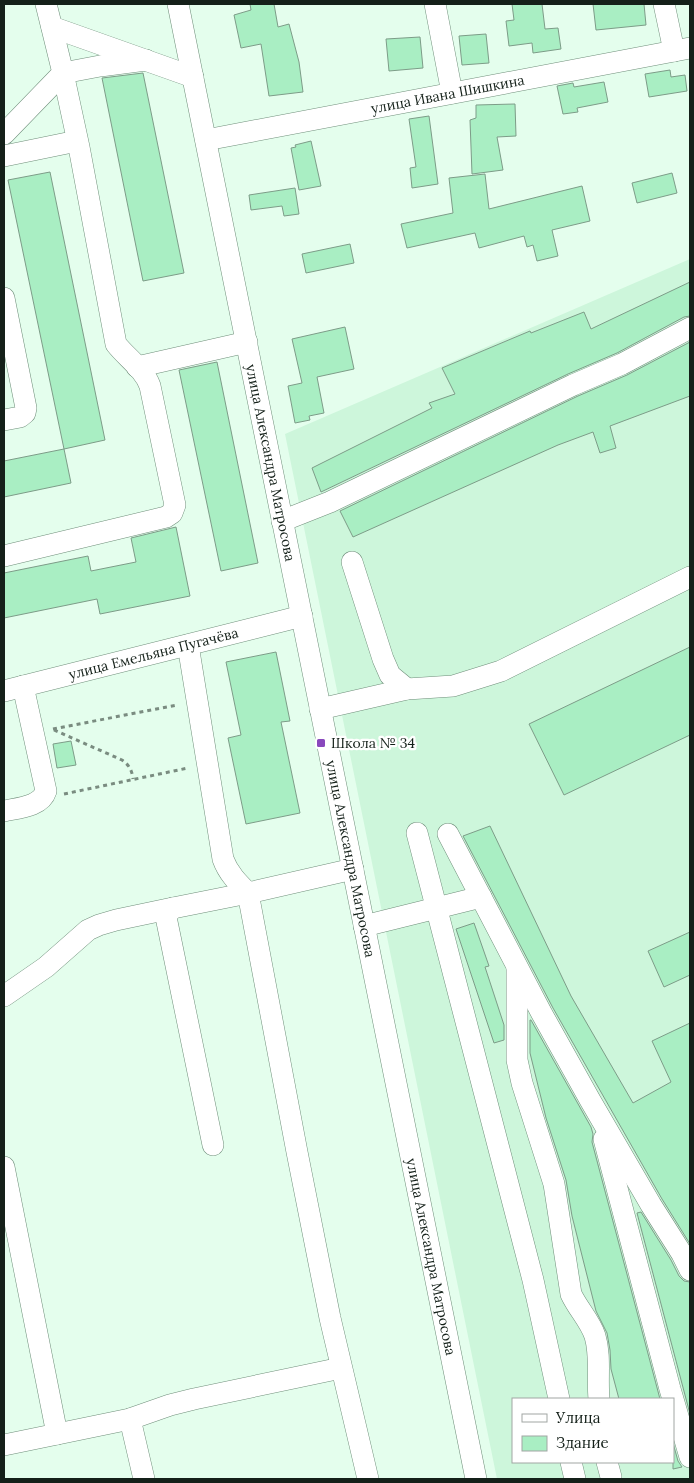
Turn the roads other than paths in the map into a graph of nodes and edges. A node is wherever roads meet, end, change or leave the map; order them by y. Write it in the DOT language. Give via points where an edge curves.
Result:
graph roads {
  1 [pos="46,4"];
  2 [pos="178,4"];
  3 [pos="435,4"];
  4 [pos="664,4"];
  5 [pos="52,27"];
  6 [pos="682,50"];
  7 [pos="146,60"];
  8 [pos="63,73"];
  9 [pos="193,77"];
  10 [pos="452,93"];
  11 [pos="35,102"];
  12 [pos="4,109"];
  13 [pos="4,134"];
  14 [pos="206,140"];
  15 [pos="77,142"];
  16 [pos="4,156"];
  17 [pos="4,298"];
  18 [pos="690,328"];
  19 [pos="247,342"];
  20 [pos="137,367"];
  21 [pos="4,420"];
  22 [pos="282,521"];
  23 [pos="4,556"];
  24 [pos="352,562"];
  25 [pos="690,577"];
  26 [pos="302,616"];
  27 [pos="188,645"];
  28 [pos="13,689"];
  29 [pos="407,689"];
  30 [pos="320,709"];
  31 [pos="4,811"];
  32 [pos="417,832"];
  33 [pos="448,834"];
  34 [pos="353,869"];
  35 [pos="248,893"];
  36 [pos="481,897"];
  37 [pos="173,908"];
  38 [pos="437,909"];
  39 [pos="364,926"];
  40 [pos="517,966"];
  41 [pos="4,996"];
  42 [pos="597,1112"];
  43 [pos="213,1145"];
  44 [pos="4,1167"];
  45 [pos="690,1270"];
  46 [pos="341,1368"];
  47 [pos="559,1398"];
  48 [pos="599,1398"];
  49 [pos="673,1398"];
  50 [pos="674,1403"];
  51 [pos="130,1419"];
  52 [pos="57,1434"];
  53 [pos="4,1445"];
  54 [pos="690,1457"];
  55 [pos="571,1463"];
  56 [pos="144,1479"];
  57 [pos="368,1479"];
  58 [pos="476,1479"];
  59 [pos="575,1479"];
  1 -- 5 [label="street"];
  2 -- 9 [label="street, улица Александра Матросова"];
  3 -- 10 [label="street"];
  4 -- 6 [label="street"];
  5 -- 7 [label="street"];
  5 -- 8 [label="street"];
  6 -- 10 [label="street, улица Ивана Шишкина"];
  7 -- 8 [label="street"];
  7 -- 9 [label="street"];
  8 -- 11 [label="street"];
  8 -- 15 [label="street"];
  9 -- 14 [label="street, улица Александра Матросова"];
  10 -- 14 [label="street, улица Ивана Шишкина"];
  11 -- 12 [label="street"];
  11 -- 13 [label="street"];
  14 -- 19 [label="street, улица Александра Матросова"];
  15 -- 16 [label="street"];
  15 -- 20 [label="street" via="116,344"];
  17 -- 21 [label="street" via="26,408 20,417"];
  18 -- 22 [label="street" via="622,364 330,502"];
  19 -- 20 [label="street"];
  19 -- 22 [label="street, улица Александра Матросова"];
  20 -- 23 [label="street" via="150,386 175,504 172,513"];
  22 -- 26 [label="street, улица Александра Матросова"];
  24 -- 29 [label="street" via="383,659 390,675"];
  25 -- 29 [label="street" via="501,670 453,686"];
  26 -- 27 [label="street, улица Емельяна Пугачёва"];
  26 -- 30 [label="street, улица Александра Матросова"];
  27 -- 28 [label="street, улица Емельяна Пугачёва"];
  27 -- 35 [label="street" via="223,859 231,875"];
  28 -- 31 [label="street" via="30,719 46,792 36,803"];
  29 -- 30 [label="street"];
  30 -- 34 [label="street, улица Александра Матросова"];
  32 -- 38 [label="street"];
  33 -- 36 [label="street"];
  34 -- 35 [label="street"];
  34 -- 39 [label="street, улица Александра Матросова"];
  35 -- 37 [label="street"];
  35 -- 46 [label="street"];
  36 -- 38 [label="street"];
  36 -- 40 [label="street"];
  37 -- 41 [label="street" via="116,920 88,930 46,967"];
  37 -- 43 [label="street" via="166,917"];
  38 -- 39 [label="street"];
  38 -- 47 [label="street" via="533,1280"];
  39 -- 58 [label="street, улица Александра Матросова"];
  40 -- 42 [label="street"];
  40 -- 48 [label="street" via="517,1060 554,1184 571,1294 592,1328 596,1342"];
  42 -- 45 [label="street"];
  42 -- 49 [label="street"];
  44 -- 52 [label="street"];
  46 -- 51 [label="street" via="194,1399"];
  46 -- 57 [label="street"];
  50 -- 54 [label="street"];
  51 -- 52 [label="street"];
  51 -- 56 [label="street"];
  52 -- 53 [label="street"];
  55 -- 59 [label="street"];
}
